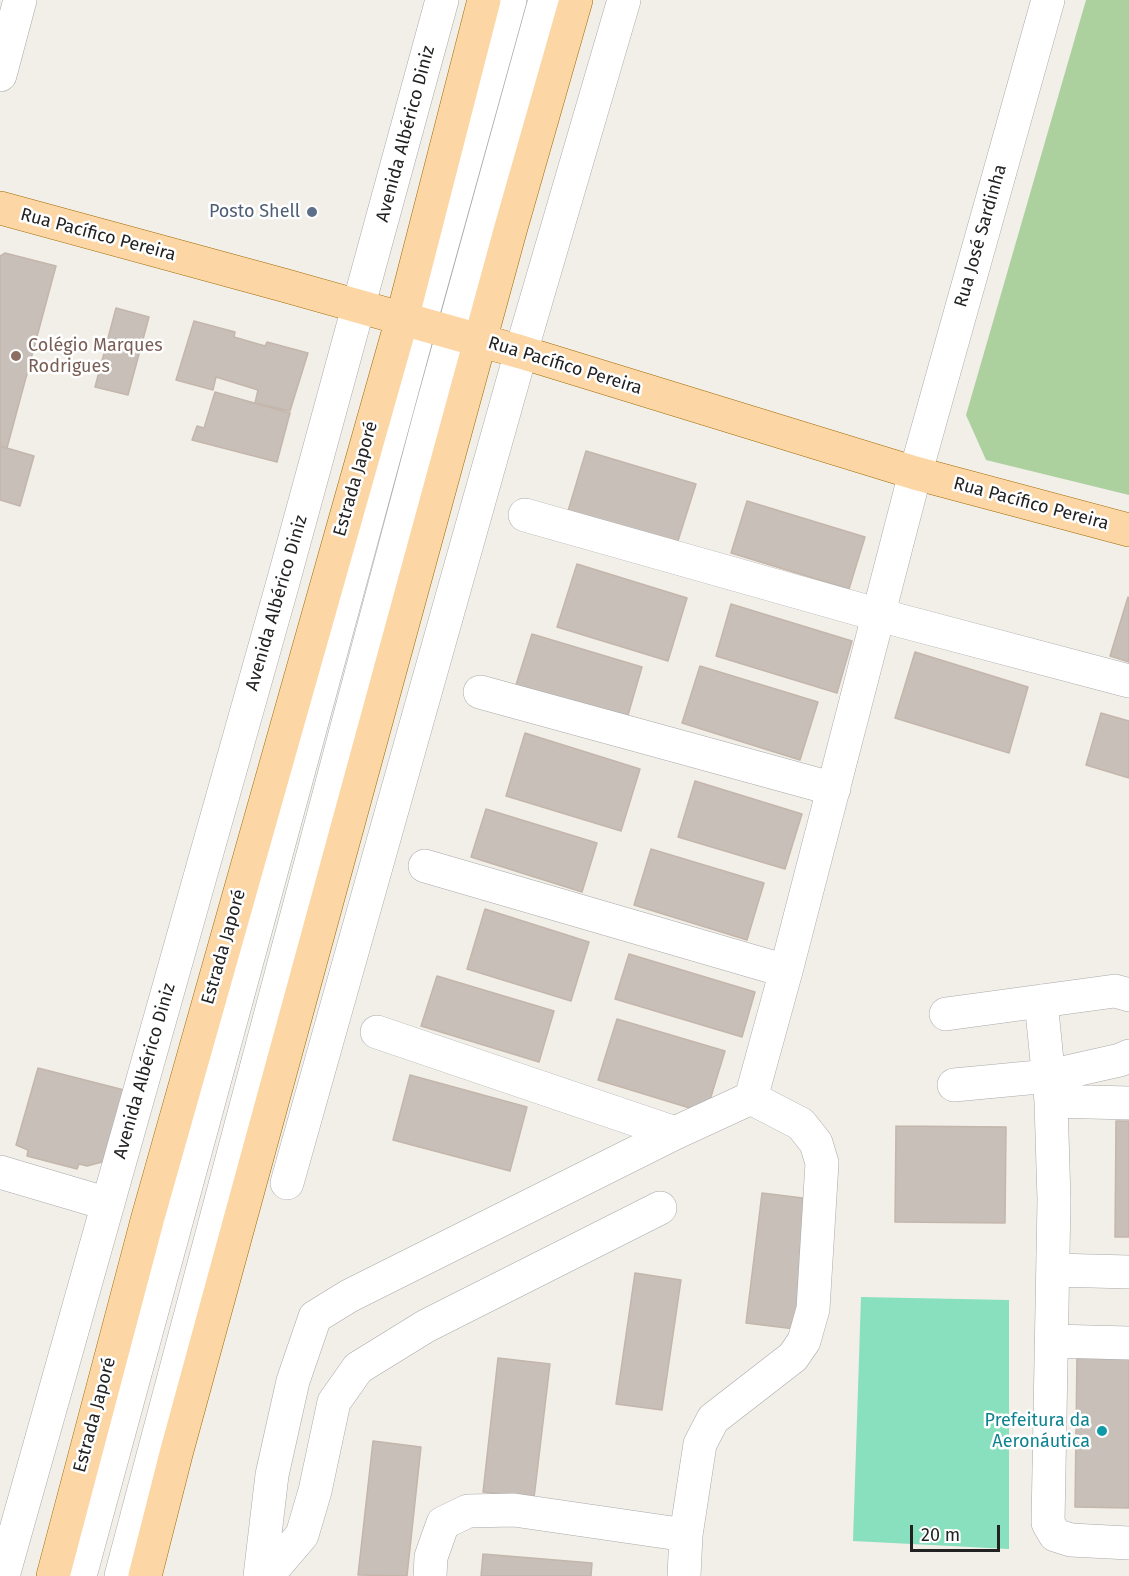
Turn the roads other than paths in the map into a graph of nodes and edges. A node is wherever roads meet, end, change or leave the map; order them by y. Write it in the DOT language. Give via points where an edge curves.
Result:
graph roads {
  1 [pos="21,0"];
  2 [pos="442,0"];
  3 [pos="484,0"];
  4 [pos="510,0"];
  5 [pos="545,0"];
  6 [pos="576,0"];
  7 [pos="624,0"];
  8 [pos="1048,0"];
  9 [pos="0,75"];
  10 [pos="0,208"];
  11 [pos="359,307"];
  12 [pos="411,321"];
  13 [pos="467,337"];
  14 [pos="521,352"];
  15 [pos="915,473"];
  16 [pos="525,515"];
  17 [pos="1129,530"];
  18 [pos="879,615"];
  19 [pos="1129,681"];
  20 [pos="480,692"];
  21 [pos="834,789"];
  22 [pos="425,866"];
  23 [pos="786,971"];
  24 [pos="1129,995"];
  25 [pos="1041,1001"];
  26 [pos="946,1014"];
  27 [pos="377,1032"];
  28 [pos="1129,1056"];
  29 [pos="954,1085"];
  30 [pos="1050,1088"];
  31 [pos="751,1098"];
  32 [pos="1129,1103"];
  33 [pos="675,1133"];
  34 [pos="0,1172"];
  35 [pos="287,1183"];
  36 [pos="108,1204"];
  37 [pos="660,1208"];
  38 [pos="1054,1270"];
  39 [pos="1129,1272"];
  40 [pos="1052,1341"];
  41 [pos="1129,1343"];
  42 [pos="686,1535"];
  43 [pos="1129,1543"];
  44 [pos="3,1576"];
  45 [pos="53,1576"];
  46 [pos="80,1576"];
  47 [pos="120,1576"];
  48 [pos="145,1576"];
  49 [pos="260,1576"];
  50 [pos="267,1576"];
  51 [pos="430,1576"];
  52 [pos="684,1576"];
  1 -- 9 [label="street"];
  2 -- 11 [label="street, Avenida Albérico Diniz"];
  3 -- 12 [label="main road" via="424,225"];
  4 -- 12 [label="street"];
  5 -- 13 [label="street"];
  6 -- 13 [label="main road"];
  7 -- 14 [label="street"];
  8 -- 15 [label="street, Rua José Sardinha"];
  10 -- 11 [label="main road, Rua Pacífico Pereira"];
  11 -- 12 [label="main road, Rua Pacífico Pereira"];
  11 -- 36 [label="street, Avenida Albérico Diniz"];
  12 -- 13 [label="main road, Rua Pacífico Pereira"];
  12 -- 45 [label="main road, Estrada Japoré" via="148,1217"];
  12 -- 46 [label="street"];
  13 -- 14 [label="main road, Rua Pacífico Pereira"];
  13 -- 47 [label="street"];
  13 -- 48 [label="main road"];
  14 -- 15 [label="main road, Rua Pacífico Pereira"];
  14 -- 35 [label="street"];
  15 -- 17 [label="main road, Rua Pacífico Pereira"];
  15 -- 18 [label="street, Rua José Sardinha"];
  16 -- 18 [label="street"];
  18 -- 19 [label="street"];
  18 -- 21 [label="street, Rua José Sardinha"];
  20 -- 21 [label="street"];
  21 -- 23 [label="street, Rua José Sardinha"];
  22 -- 23 [label="street"];
  23 -- 31 [label="street, Rua José Sardinha"];
  24 -- 25 [label="street" via="1115,991"];
  25 -- 26 [label="street"];
  25 -- 30 [label="street"];
  27 -- 33 [label="street"];
  28 -- 30 [label="street"];
  29 -- 30 [label="street"];
  30 -- 32 [label="street"];
  30 -- 38 [label="street"];
  31 -- 33 [label="street"];
  31 -- 42 [label="street" via="801,1124 816,1143 822,1163 813,1309 804,1341 793,1357 713,1419 700,1444"];
  33 -- 49 [label="street" via="349,1296 315,1317 293,1381 272,1475"];
  34 -- 36 [label="street"];
  36 -- 44 [label="street"];
  37 -- 50 [label="street" via="426,1326 358,1368 334,1402 302,1535"];
  38 -- 39 [label="street"];
  38 -- 40 [label="street"];
  40 -- 41 [label="street"];
  40 -- 43 [label="street" via="1048,1523 1055,1535 1071,1540"];
  42 -- 51 [label="street" via="514,1510 468,1511 443,1522 431,1557"];
  42 -- 52 [label="street"];
}
